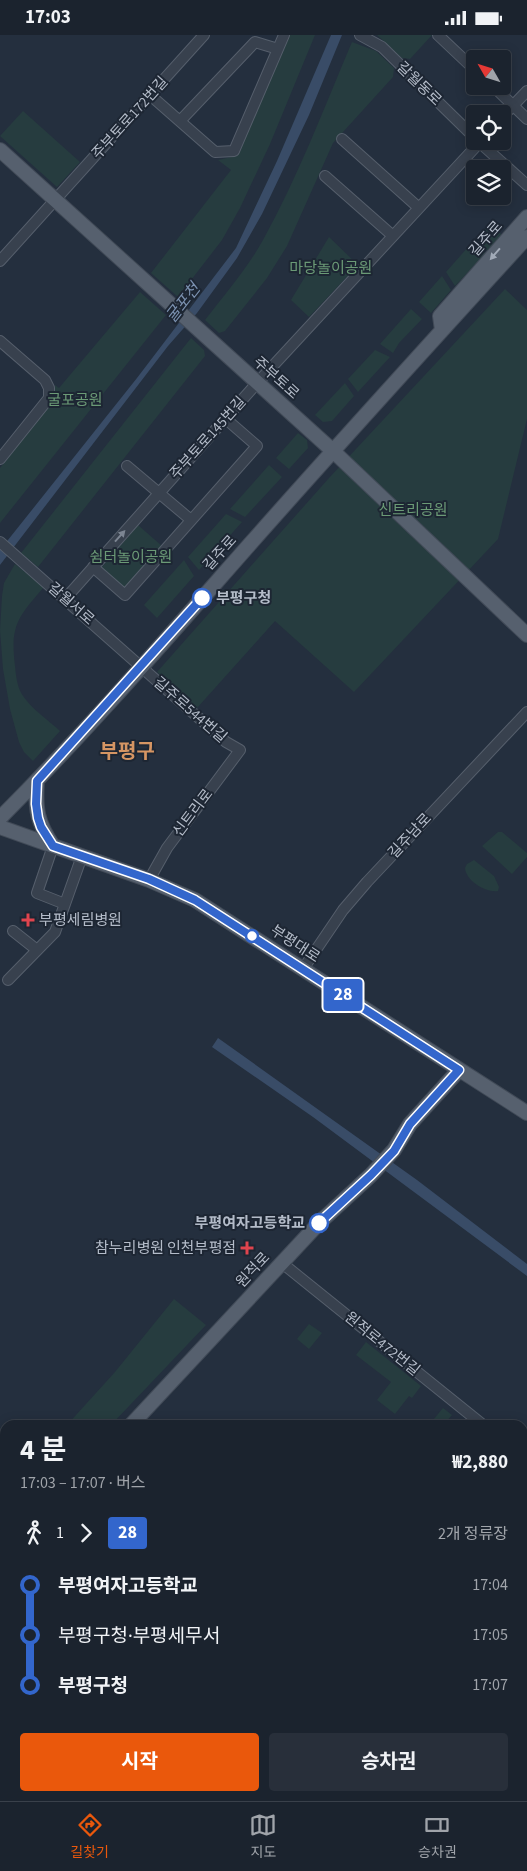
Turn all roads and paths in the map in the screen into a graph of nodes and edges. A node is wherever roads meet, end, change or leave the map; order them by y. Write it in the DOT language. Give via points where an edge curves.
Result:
graph roads {
  1 [pos="204,35"];
  2 [pos="284,35"];
  3 [pos="360,35"];
  4 [pos="438,35"];
  5 [pos="278,49"];
  6 [pos="466,61"];
  7 [pos="527,91"];
  8 [pos="150,95"];
  9 [pos="502,95"];
  10 [pos="513,106"];
  11 [pos="527,119"];
  12 [pos="180,121"];
  13 [pos="466,129"];
  14 [pos="342,139"];
  15 [pos="0,150"];
  16 [pos="470,150"];
  17 [pos="488,150"];
  18 [pos="325,176"];
  19 [pos="527,185"];
  20 [pos="55,200"];
  21 [pos="419,208"];
  22 [pos="527,217"];
  23 [pos="393,236"];
  24 [pos="527,237"];
  25 [pos="527,251"];
  26 [pos="0,261"];
  27 [pos="442,331"];
  28 [pos="0,341"];
  29 [pos="257,383"];
  30 [pos="226,419"];
  31 [pos="332,451"];
  32 [pos="0,459"];
  33 [pos="127,466"];
  34 [pos="159,494"];
  35 [pos="191,520"];
  36 [pos="0,542"];
  37 [pos="93,567"];
  38 [pos="64,599"];
  39 [pos="527,635"];
  40 [pos="141,667"];
  41 [pos="527,712"];
  42 [pos="240,750"];
  43 [pos="37,781"];
  44 [pos="0,818"];
  45 [pos="0,827"];
  46 [pos="53,846"];
  47 [pos="82,856"];
  48 [pos="149,879"];
  49 [pos="65,904"];
  50 [pos="13,931"];
  51 [pos="37,950"];
  52 [pos="303,969"];
  53 [pos="8,980"];
  54 [pos="459,1070"];
  55 [pos="527,1113"];
  56 [pos="282,1263"];
  57 [pos="136,1420"];
  58 [pos="477,1420"];
  1 -- 8 [label="street, 주부토로172번길"];
  2 -- 5 [label="street"];
  3 -- 13 [label="street, 갈월동로" via="382,47"];
  4 -- 6 [label="street"];
  5 -- 12 [label="street" via="255,42"];
  5 -- 12 [label="street" via="234,151 215,152"];
  7 -- 10 [label="street"];
  8 -- 12 [label="street"];
  8 -- 20 [label="street, 주부토로172번길"];
  9 -- 10 [label="street"];
  10 -- 11 [label="street"];
  14 -- 21 [label="street"];
  15 -- 20 [label="main road, 주부토로"];
  16 -- 21 [label="street, 주부토로145번길"];
  17 -- 19 [label="street, 갈월동로"];
  18 -- 23 [label="street"];
  20 -- 26 [label="street, 주부토로172번길"];
  20 -- 29 [label="main road, 주부토로"];
  21 -- 23 [label="street, 주부토로145번길"];
  22 -- 27 [label="main road, 길주로, one-way" via="440,316"];
  23 -- 29 [label="street, 주부토로145번길"];
  24 -- 27 [label="main road, 길주로"];
  25 -- 27 [label="main road, 길주로" via="456,329"];
  27 -- 31 [label="main road, 길주로"];
  28 -- 32 [label="street" via="45,380 50,393"];
  29 -- 30 [label="street, 주부토로145번길"];
  29 -- 31 [label="main road, 주부토로"];
  30 -- 34 [label="street, 주부토로145번길"];
  30 -- 35 [label="street" via="257,447"];
  31 -- 39 [label="main road, 주부토로"];
  31 -- 40 [label="main road, 길주로"];
  33 -- 34 [label="street, 주부토로145번길"];
  34 -- 35 [label="street, 주부토로145번길"];
  37 -- 34 [label="street, 주부토로145번길, one-way"];
  35 -- 37 [label="street" via="125,595"];
  36 -- 38 [label="street, 갈월서로"];
  37 -- 38 [label="street, 주부토로145번길"];
  38 -- 40 [label="street, 갈월서로"];
  40 -- 42 [label="street, 길주로544번길" via="226,742"];
  40 -- 43 [label="main road, 길주로"];
  41 -- 52 [label="street, 길주남로" via="367,882"];
  42 -- 48 [label="street, 신트리로" via="167,848"];
  43 -- 44 [label="main road, 길주로"];
  43 -- 46 [label="main road" via="38,818"];
  45 -- 46 [label="main road, 부평대로"];
  46 -- 47 [label="main road, 부평대로"];
  46 -- 49 [label="street" via="37,893"];
  47 -- 48 [label="main road, 부평대로"];
  47 -- 49 [label="street"];
  48 -- 52 [label="main road, 부평대로" via="206,906"];
  49 -- 51 [label="street" via="55,932"];
  50 -- 51 [label="street"];
  51 -- 53 [label="street"];
  52 -- 54 [label="main road, 부평대로"];
  54 -- 55 [label="main road, 부평대로"];
  54 -- 56 [label="main road, 원적로" via="410,1124 394,1151"];
  56 -- 57 [label="main road, 원적로"];
  56 -- 58 [label="street, 원적로472번길"];
}
